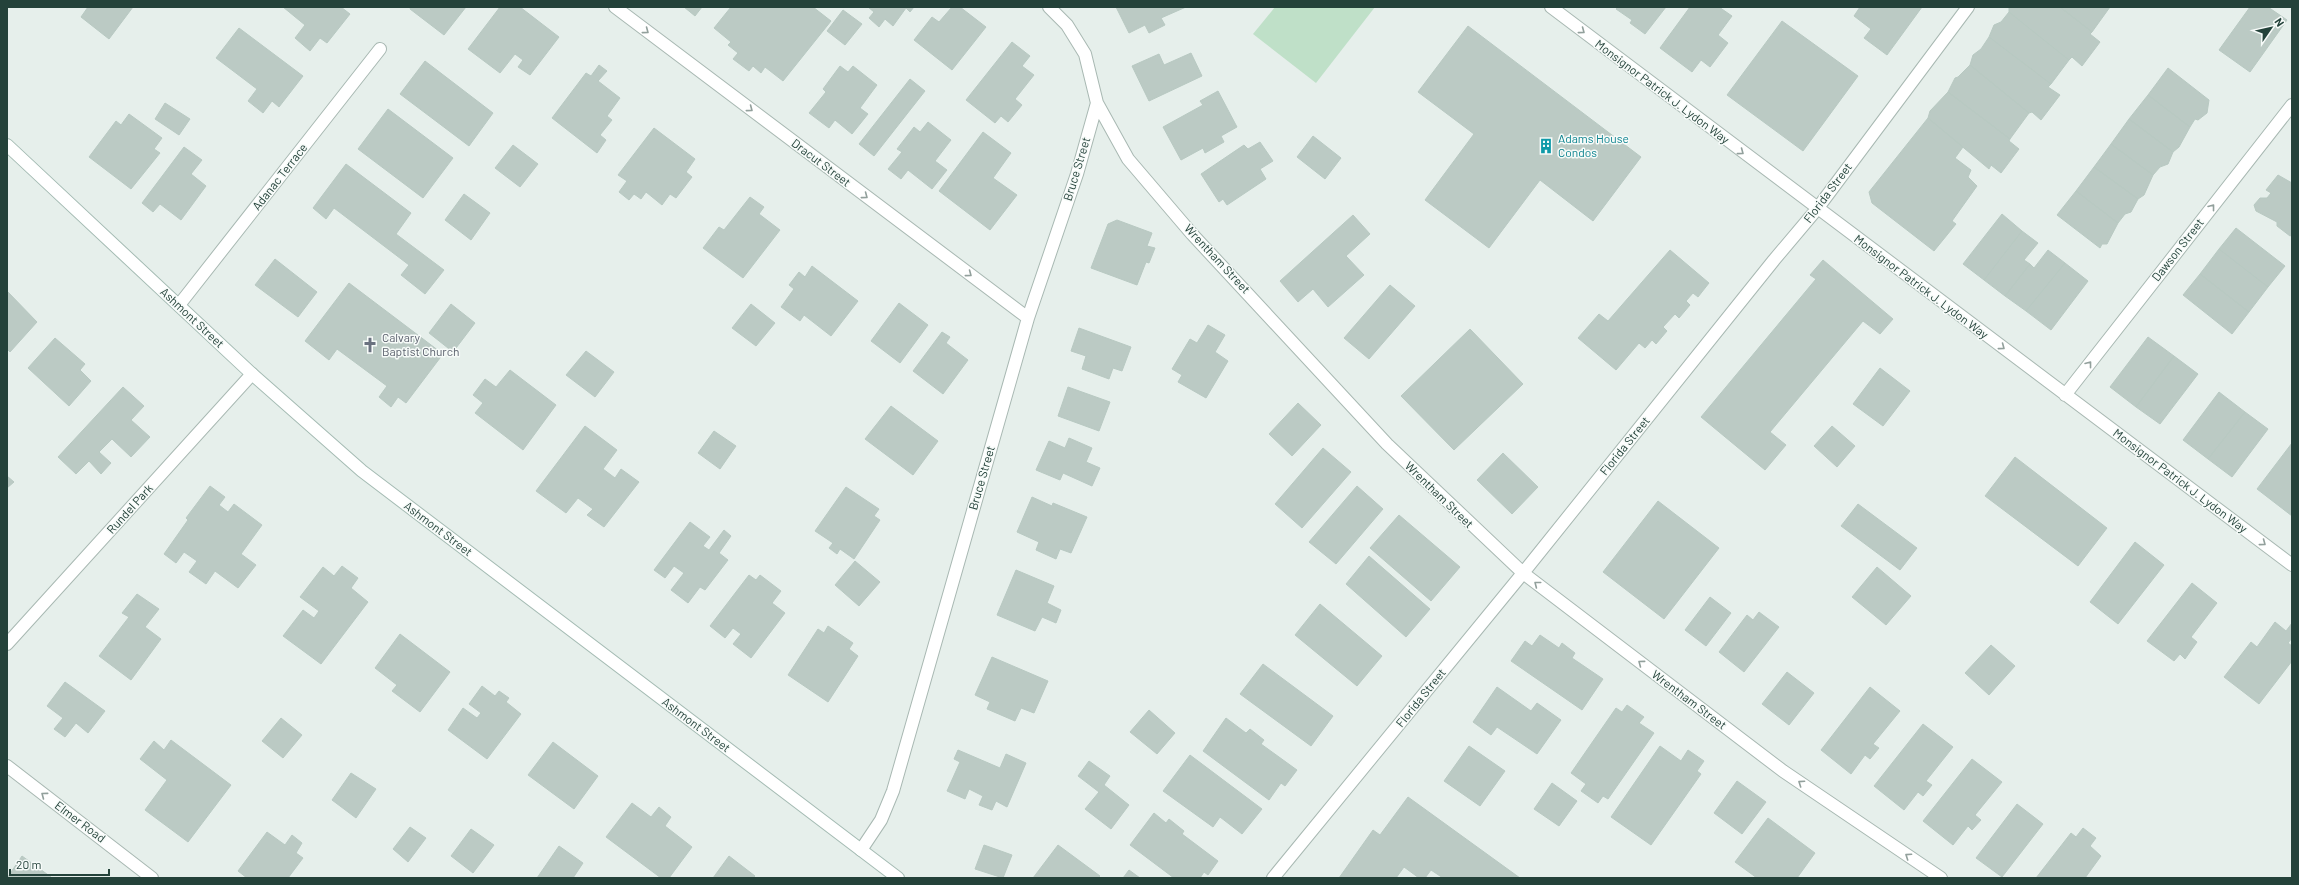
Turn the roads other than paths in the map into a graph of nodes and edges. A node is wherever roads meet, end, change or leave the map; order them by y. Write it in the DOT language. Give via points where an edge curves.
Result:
graph roads {
  1 [pos="615,7"];
  2 [pos="1049,7"];
  3 [pos="1551,7"];
  4 [pos="1968,7"];
  5 [pos="380,48"];
  6 [pos="1097,103"];
  7 [pos="2292,105"];
  8 [pos="7,145"];
  9 [pos="1817,209"];
  10 [pos="178,306"];
  11 [pos="1028,318"];
  12 [pos="252,374"];
  13 [pos="2065,395"];
  14 [pos="2292,565"];
  15 [pos="1523,573"];
  16 [pos="7,644"];
  17 [pos="7,766"];
  18 [pos="861,850"];
  19 [pos="139,874"];
  20 [pos="152,878"];
  21 [pos="898,878"];
  22 [pos="1273,878"];
  23 [pos="1941,878"];
  1 -- 11 [label="street, Dracut Street, one-way"];
  2 -- 6 [label="street, Wrentham Street" via="1067,25 1085,54"];
  3 -- 9 [label="street, Monsignor Patrick J. Lydon Way, one-way"];
  4 -- 9 [label="street, Florida Street"];
  5 -- 10 [label="street, Adanac Terrace"];
  6 -- 11 [label="street, Bruce Street" via="1077,174"];
  6 -- 15 [label="street, Wrentham Street" via="1128,159 1192,234 1387,444"];
  13 -- 7 [label="street, Dawson Street, one-way"];
  8 -- 10 [label="street, Ashmont Street"];
  9 -- 13 [label="street, Monsignor Patrick J. Lydon Way, one-way"];
  9 -- 15 [label="street, Florida Street"];
  10 -- 12 [label="street, Ashmont Street"];
  11 -- 18 [label="street, Bruce Street" via="893,791 881,820"];
  12 -- 16 [label="street, Rundel Park"];
  12 -- 18 [label="street, Ashmont Street" via="398,499"];
  13 -- 14 [label="street, Monsignor Patrick J. Lydon Way, one-way"];
  15 -- 22 [label="street, Florida Street"];
  23 -- 15 [label="street, Wrentham Street, one-way" via="1783,771"];
  19 -- 17 [label="street, Elmer Road, one-way"];
  18 -- 21 [label="street, Ashmont Street"];
  19 -- 20 [label="street, Elmer Road"];
}
